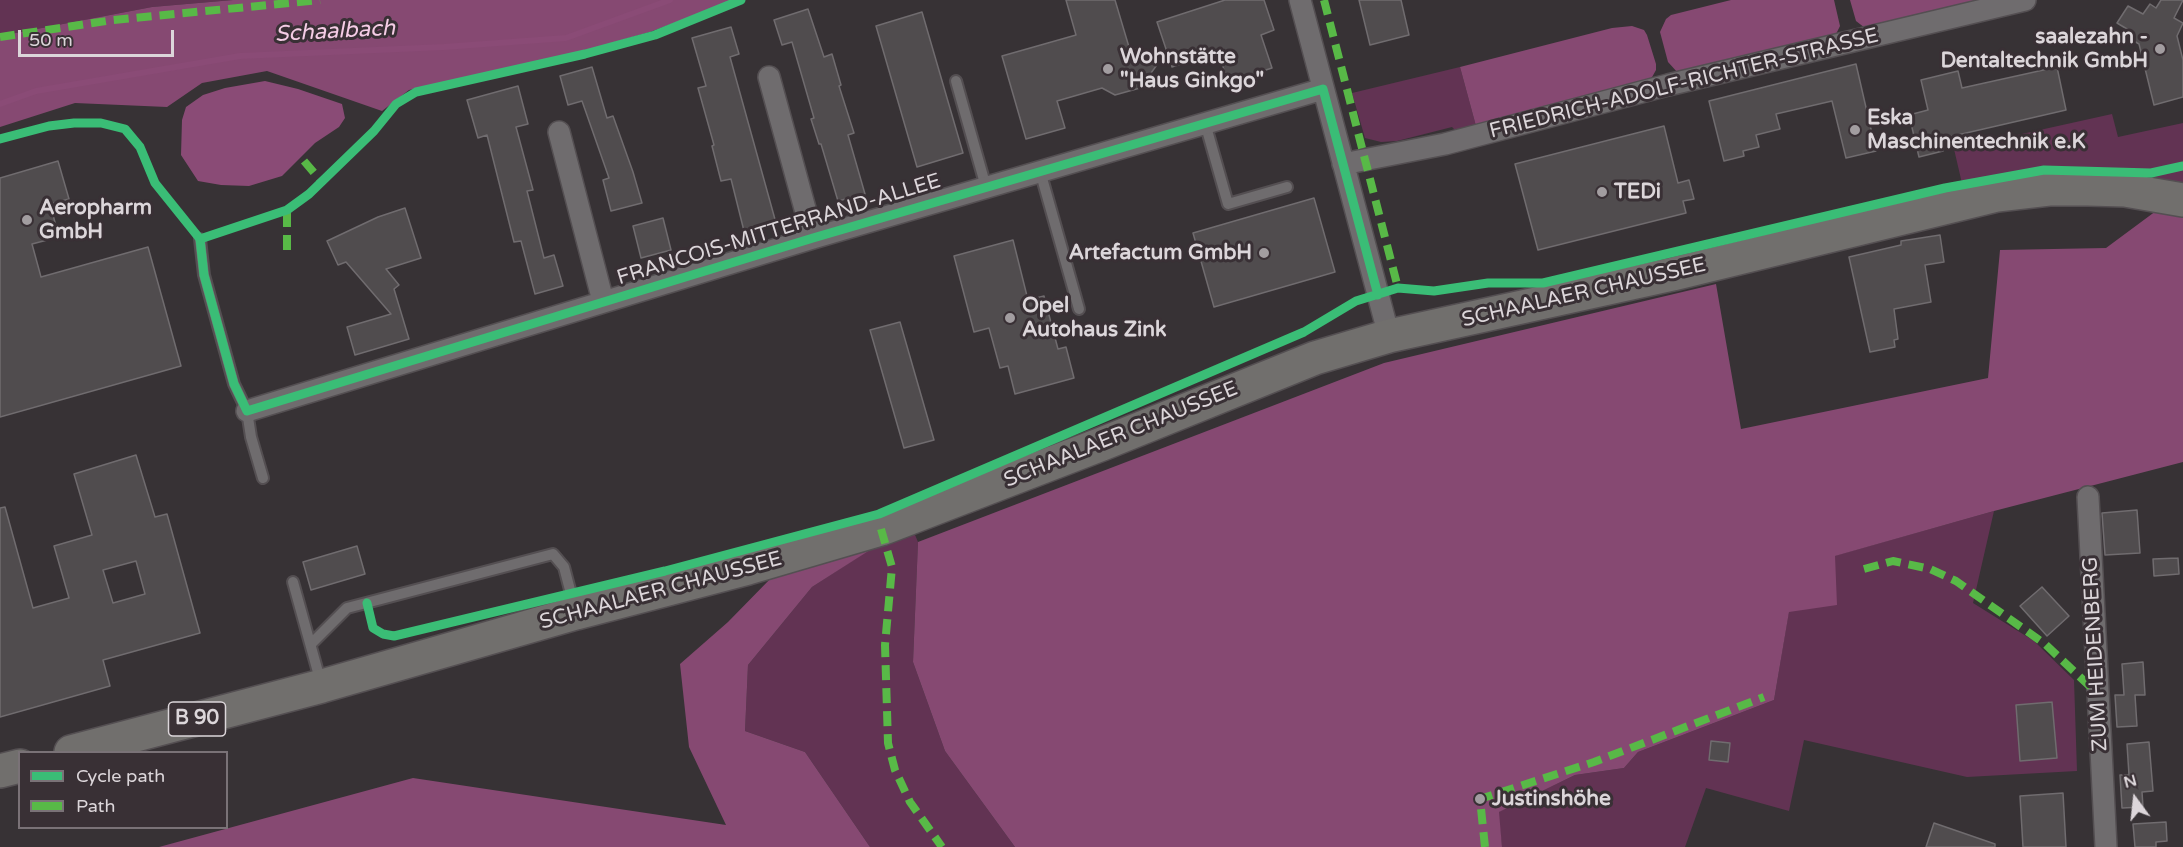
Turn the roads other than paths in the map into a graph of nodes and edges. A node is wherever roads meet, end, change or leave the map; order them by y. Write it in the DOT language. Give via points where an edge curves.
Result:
graph roads {
  1 [pos="1300,0"];
  2 [pos="2012,1"];
  3 [pos="769,77"];
  4 [pos="956,81"];
  5 [pos="1323,89"];
  6 [pos="1205,123"];
  7 [pos="558,132"];
  8 [pos="1343,164"];
  9 [pos="1040,171"];
  10 [pos="986,187"];
  11 [pos="1287,187"];
  12 [pos="2183,200"];
  13 [pos="813,238"];
  14 [pos="200,239"];
  15 [pos="603,301"];
  16 [pos="1079,309"];
  17 [pos="1389,336"];
  18 [pos="248,411"];
  19 [pos="263,478"];
  20 [pos="2088,497"];
  21 [pos="293,582"];
  22 [pos="576,613"];
  23 [pos="311,644"];
  24 [pos="322,686"];
  25 [pos="78,751"];
  26 [pos="18,766"];
  27 [pos="0,771"];
  28 [pos="2106,847"];
  1 -- 5 [label="street"];
  2 -- 8 [label="street, FRIEDRICH-ADOLF-RICHTER-STRASSE" via="1666,79 1444,144"];
  3 -- 13 [label="street, FRANCOIS-MITTERRAND-ALLEE"];
  4 -- 10 [label="lane"];
  5 -- 6 [label="street, FRANCOIS-MITTERRAND-ALLEE"];
  5 -- 8 [label="street"];
  6 -- 9 [label="street, FRANCOIS-MITTERRAND-ALLEE"];
  6 -- 11 [label="lane" via="1228,204"];
  7 -- 15 [label="street, FRANCOIS-MITTERRAND-ALLEE"];
  8 -- 17 [label="street"];
  9 -- 10 [label="street, FRANCOIS-MITTERRAND-ALLEE"];
  9 -- 16 [label="lane"];
  10 -- 13 [label="street, FRANCOIS-MITTERRAND-ALLEE"];
  12 -- 17 [label="main road, SCHAALAER CHAUSSEE / B 90" via="2125,190 2088,189 1997,195 1673,274"];
  13 -- 15 [label="street, FRANCOIS-MITTERRAND-ALLEE"];
  14 -- 18 [label="lane" via="204,275 234,384"];
  15 -- 18 [label="street, FRANCOIS-MITTERRAND-ALLEE"];
  17 -- 22 [label="main road, SCHAALAER CHAUSSEE / B 90" via="1315,358 881,529"];
  18 -- 19 [label="lane"];
  20 -- 28 [label="street, ZUM HEIDENBERG"];
  21 -- 23 [label="lane"];
  22 -- 23 [label="lane" via="564,567 553,554 347,608"];
  22 -- 24 [label="main road, SCHAALAER CHAUSSEE / B 90"];
  23 -- 24 [label="lane"];
  24 -- 25 [label="main road, SCHAALAER CHAUSSEE / B 90"];
  26 -- 27 [label="main road"];
}
